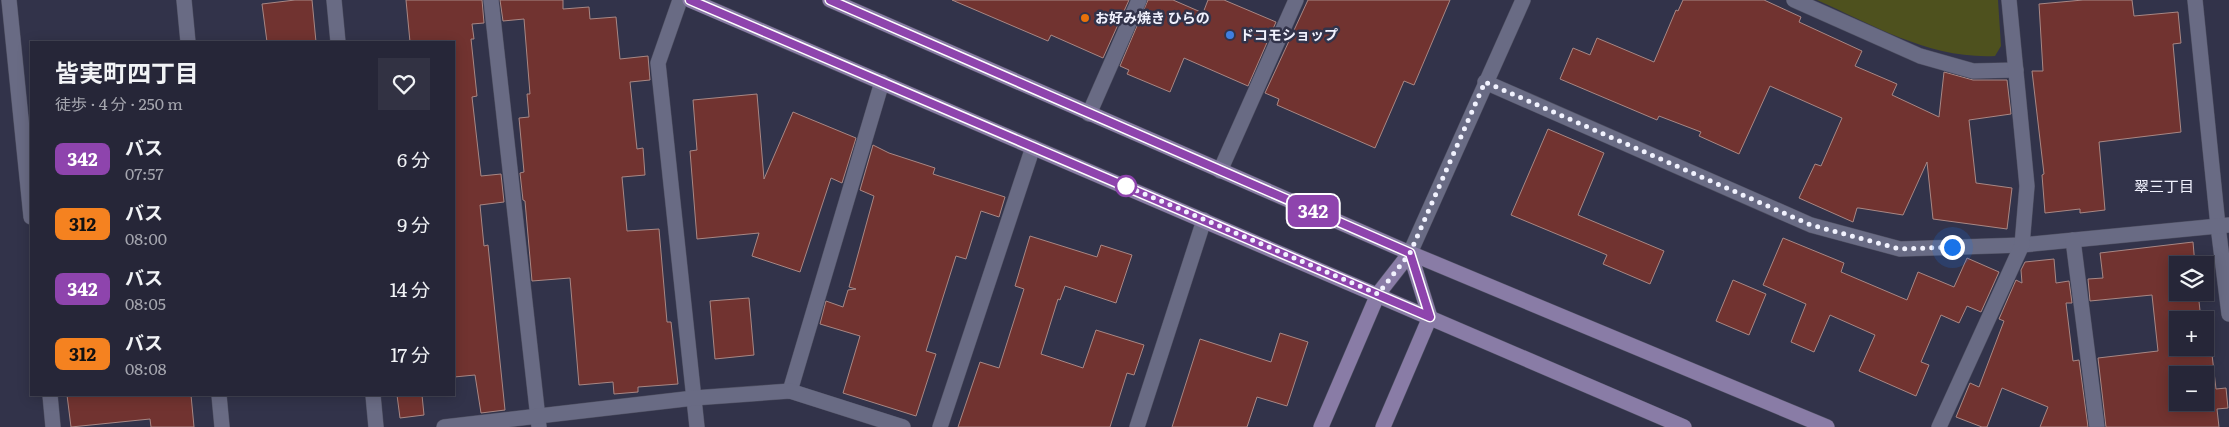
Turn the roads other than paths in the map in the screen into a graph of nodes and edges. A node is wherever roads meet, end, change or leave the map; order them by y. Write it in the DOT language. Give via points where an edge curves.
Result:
graph roads {
  1 [pos="9,0"];
  2 [pos="184,0"];
  3 [pos="334,0"];
  4 [pos="491,0"];
  5 [pos="680,0"];
  6 [pos="690,0"];
  7 [pos="830,0"];
  8 [pos="1139,0"];
  9 [pos="1296,0"];
  10 [pos="1523,0"];
  11 [pos="1794,0"];
  12 [pos="2009,0"];
  13 [pos="2195,0"];
  14 [pos="188,41"];
  15 [pos="338,41"];
  16 [pos="2016,70"];
  17 [pos="882,82"];
  18 [pos="1485,82"];
  19 [pos="1089,114"];
  20 [pos="1033,147"];
  21 [pos="1220,171"];
  22 [pos="30,207"];
  23 [pos="1204,220"];
  24 [pos="2223,226"];
  25 [pos="2073,240"];
  26 [pos="2022,245"];
  27 [pos="1410,253"];
  28 [pos="1378,294"];
  29 [pos="2229,314"];
  30 [pos="1430,317"];
  31 [pos="790,391"];
  32 [pos="50,396"];
  33 [pos="219,396"];
  34 [pos="373,396"];
  35 [pos="694,398"];
  36 [pos="538,421"];
  37 [pos="53,427"];
  38 [pos="222,427"];
  39 [pos="376,427"];
  40 [pos="444,427"];
  41 [pos="697,427"];
  42 [pos="903,427"];
  43 [pos="940,427"];
  44 [pos="1137,427"];
  45 [pos="1322,427"];
  46 [pos="1383,427"];
  47 [pos="1684,427"];
  48 [pos="1827,427"];
  49 [pos="1939,427"];
  50 [pos="2097,427"];
  1 -- 22 [label="street"];
  2 -- 14 [label="street"];
  3 -- 15 [label="street"];
  4 -- 36 [label="street"];
  5 -- 35 [label="street" via="658,63"];
  6 -- 17 [label="street"];
  7 -- 19 [label="street"];
  8 -- 19 [label="street"];
  9 -- 21 [label="street"];
  10 -- 18 [label="street"];
  11 -- 16 [label="street" via="1920,56 1973,71"];
  12 -- 16 [label="street"];
  13 -- 24 [label="street"];
  16 -- 26 [label="street" via="2027,186"];
  17 -- 20 [label="street"];
  17 -- 31 [label="street"];
  18 -- 26 [label="street" via="1811,225 1900,249"];
  18 -- 27 [label="street"];
  19 -- 21 [label="street"];
  20 -- 23 [label="street"];
  20 -- 43 [label="street"];
  21 -- 27 [label="street"];
  23 -- 28 [label="street"];
  23 -- 44 [label="street"];
  24 -- 25 [label="street"];
  24 -- 29 [label="street"];
  25 -- 26 [label="street"];
  25 -- 50 [label="street"];
  26 -- 49 [label="street"];
  27 -- 28 [label="street"];
  27 -- 30 [label="street"];
  27 -- 48 [label="street"];
  28 -- 30 [label="street"];
  28 -- 45 [label="street"];
  30 -- 46 [label="street"];
  30 -- 47 [label="street"];
  31 -- 35 [label="street"];
  31 -- 42 [label="street"];
  32 -- 37 [label="street"];
  33 -- 38 [label="street"];
  34 -- 39 [label="street"];
  35 -- 36 [label="street"];
  35 -- 41 [label="street"];
  36 -- 40 [label="street"];
}
